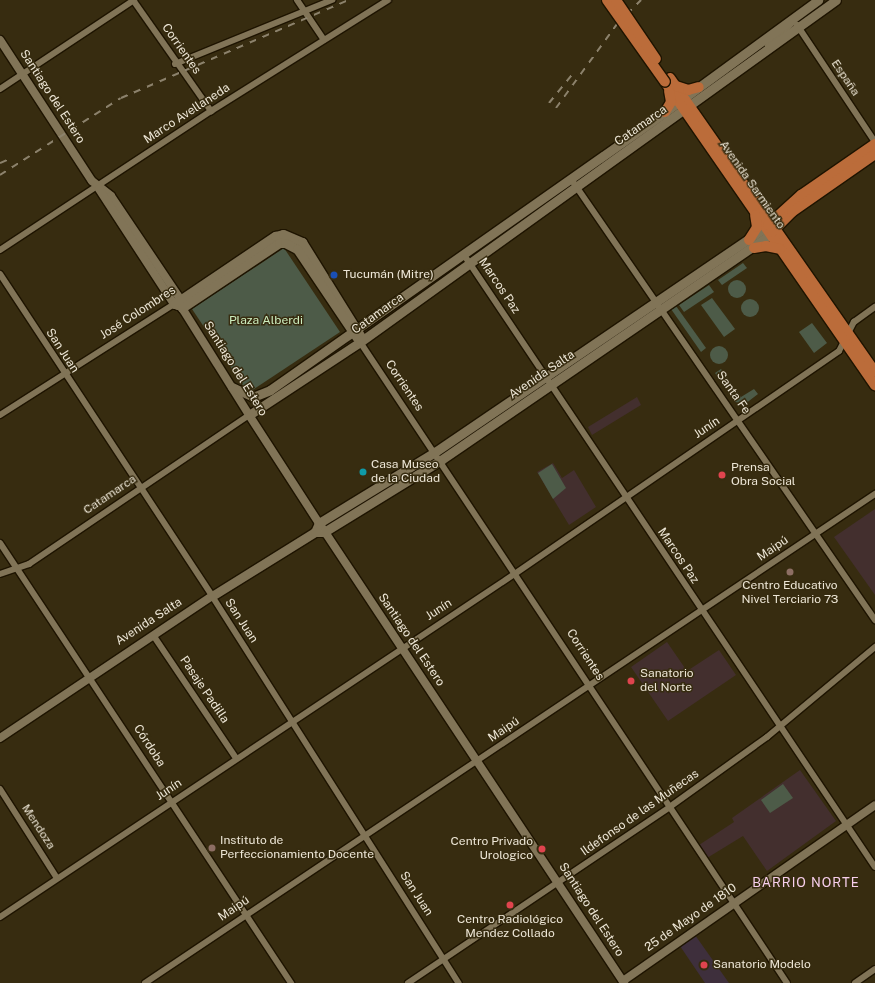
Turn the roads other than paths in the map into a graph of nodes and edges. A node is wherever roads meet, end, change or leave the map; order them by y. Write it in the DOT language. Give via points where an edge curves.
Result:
graph roads {
  1 [pos="133,0"];
  2 [pos="298,0"];
  3 [pos="332,0"];
  4 [pos="388,0"];
  5 [pos="607,0"];
  6 [pos="616,0"];
  7 [pos="818,0"];
  8 [pos="836,0"];
  9 [pos="305,12"];
  10 [pos="794,22"];
  11 [pos="0,40"];
  12 [pos="324,40"];
  13 [pos="175,64"];
  14 [pos="22,74"];
  15 [pos="669,83"];
  16 [pos="699,87"];
  17 [pos="0,88"];
  18 [pos="684,104"];
  19 [pos="211,111"];
  20 [pos="665,112"];
  21 [pos="875,143"];
  22 [pos="875,154"];
  23 [pos="574,183"];
  24 [pos="98,186"];
  25 [pos="756,207"];
  26 [pos="791,208"];
  27 [pos="771,228"];
  28 [pos="287,239"];
  29 [pos="752,244"];
  30 [pos="782,244"];
  31 [pos="0,250"];
  32 [pos="467,259"];
  33 [pos="0,274"];
  34 [pos="179,304"];
  35 [pos="660,305"];
  36 [pos="875,307"];
  37 [pos="357,332"];
  38 [pos="848,332"];
  39 [pos="360,342"];
  40 [pos="845,343"];
  41 [pos="875,372"];
  42 [pos="64,374"];
  43 [pos="549,380"];
  44 [pos="875,385"];
  45 [pos="232,387"];
  46 [pos="0,415"];
  47 [pos="249,415"];
  48 [pos="738,420"];
  49 [pos="435,452"];
  50 [pos="441,460"];
  51 [pos="141,489"];
  52 [pos="875,494"];
  53 [pos="625,497"];
  54 [pos="319,529"];
  55 [pos="815,534"];
  56 [pos="0,543"];
  57 [pos="16,568"];
  58 [pos="516,573"];
  59 [pos="0,574"];
  60 [pos="212,596"];
  61 [pos="701,611"];
  62 [pos="875,620"];
  63 [pos="153,635"];
  64 [pos="875,647"];
  65 [pos="401,648"];
  66 [pos="90,676"];
  67 [pos="590,685"];
  68 [pos="291,720"];
  69 [pos="780,728"];
  70 [pos="0,738"];
  71 [pos="236,758"];
  72 [pos="478,761"];
  73 [pos="0,789"];
  74 [pos="172,801"];
  75 [pos="875,805"];
  76 [pos="671,806"];
  77 [pos="845,826"];
  78 [pos="364,836"];
  79 [pos="875,867"];
  80 [pos="57,878"];
  81 [pos="559,883"];
  82 [pos="733,903"];
  83 [pos="246,914"];
  84 [pos="0,917"];
  85 [pos="445,959"];
  86 [pos="875,969"];
  87 [pos="622,982"];
  88 [pos="145,983"];
  89 [pos="292,983"];
  90 [pos="408,983"];
  91 [pos="459,983"];
  92 [pos="787,983"];
  93 [pos="855,983"];
  1 -- 13 [label="street, Corrientes"];
  1 -- 14 [label="street"];
  2 -- 9 [label="street"];
  3 -- 9 [label="street"];
  4 -- 12 [label="street, Marco Avellaneda"];
  5 -- 15 [label="main road, Avenida Sarmiento, bridge"];
  6 -- 15 [label="main road, Avenida Sarmiento, bridge"];
  7 -- 10 [label="main road, Catamarca"];
  8 -- 10 [label="main road, Catamarca"];
  9 -- 12 [label="street"];
  9 -- 13 [label="street"];
  10 -- 16 [label="main road, Catamarca"];
  10 -- 18 [label="main road, Catamarca" via="758,56"];
  10 -- 21 [label="street, España"];
  11 -- 14 [label="street, Santiago del Estero"];
  12 -- 19 [label="street, Marco Avellaneda"];
  13 -- 19 [label="street, Corrientes"];
  14 -- 17 [label="street"];
  14 -- 24 [label="street, Santiago del Estero"];
  15 -- 16 [label="main road" via="684,90"];
  15 -- 18 [label="main road, Avenida Sarmiento"];
  15 -- 20 [label="main road" via="671,102"];
  16 -- 18 [label="main road, Catamarca"];
  18 -- 20 [label="main road, Catamarca"];
  18 -- 23 [label="main road, Catamarca"];
  18 -- 25 [label="main road, Avenida Sarmiento"];
  19 -- 24 [label="street, Marco Avellaneda"];
  20 -- 23 [label="main road, Catamarca"];
  21 -- 26 [label="main road"];
  22 -- 26 [label="main road"];
  23 -- 32 [label="main road, Catamarca"];
  23 -- 35 [label="street, Santa Fe"];
  24 -- 31 [label="street, Marco Avellaneda"];
  24 -- 34 [label="street, Santiago del Estero" via="111,196"];
  25 -- 26 [label="main road"];
  25 -- 27 [label="main road, Avenida Sarmiento"];
  25 -- 29 [label="main road" via="757,228"];
  26 -- 27 [label="main road"];
  26 -- 30 [label="main road" via="783,227"];
  27 -- 29 [label="main road, Avenida Salta"];
  27 -- 30 [label="main road, Avenida Sarmiento"];
  28 -- 34 [label="main road, José Colombres"];
  28 -- 37 [label="main road, Corrientes"];
  29 -- 30 [label="main road"];
  29 -- 35 [label="main road, Avenida Salta"];
  30 -- 38 [label="main road, Avenida Sarmiento"];
  30 -- 40 [label="main road, Avenida Sarmiento"];
  32 -- 37 [label="main road, Catamarca"];
  32 -- 39 [label="main road, Catamarca"];
  32 -- 43 [label="street, Marcos Paz"];
  33 -- 42 [label="street, San Juan"];
  34 -- 42 [label="street, José Colombres"];
  34 -- 45 [label="street, Santiago del Estero"];
  35 -- 43 [label="main road, Avenida Salta"];
  35 -- 48 [label="street, Santa Fe"];
  36 -- 38 [label="street" via="854,322"];
  37 -- 39 [label="main road, Corrientes"];
  37 -- 45 [label="main road, Catamarca" via="258,398"];
  38 -- 40 [label="street"];
  38 -- 41 [label="main road, Avenida Sarmiento"];
  39 -- 47 [label="main road, Catamarca"];
  39 -- 49 [label="street, Corrientes"];
  40 -- 44 [label="main road, Avenida Sarmiento"];
  40 -- 48 [label="street, Junín" via="839,351"];
  42 -- 46 [label="street, José Colombres"];
  42 -- 51 [label="street, San Juan"];
  43 -- 49 [label="main road, Avenida Salta"];
  43 -- 50 [label="main road, Avenida Salta"];
  43 -- 53 [label="street, Marcos Paz"];
  45 -- 47 [label="street, Santiago del Estero"];
  47 -- 51 [label="street, Catamarca"];
  47 -- 54 [label="street, Santiago del Estero"];
  48 -- 53 [label="street, Junín"];
  48 -- 55 [label="street, Santa Fe"];
  49 -- 50 [label="street, Corrientes"];
  49 -- 54 [label="main road, Avenida Salta"];
  50 -- 54 [label="main road, Avenida Salta"];
  50 -- 58 [label="street, Corrientes"];
  51 -- 57 [label="street, Catamarca" via="29,564"];
  51 -- 60 [label="street, San Juan"];
  52 -- 55 [label="street, Maipú"];
  53 -- 58 [label="street, Junín"];
  53 -- 61 [label="street, Marcos Paz"];
  54 -- 60 [label="main road, Avenida Salta"];
  54 -- 65 [label="street, Santiago del Estero"];
  55 -- 61 [label="street, Maipú"];
  55 -- 62 [label="street, Santa Fe"];
  56 -- 57 [label="street, Córdoba"];
  57 -- 59 [label="street, Catamarca"];
  57 -- 66 [label="street, Córdoba"];
  58 -- 65 [label="street, Junín"];
  58 -- 67 [label="street, Corrientes"];
  60 -- 63 [label="street, Avenida Salta"];
  60 -- 68 [label="street, San Juan"];
  61 -- 67 [label="street, Maipú"];
  61 -- 69 [label="street, Marcos Paz"];
  63 -- 66 [label="street, Avenida Salta"];
  63 -- 71 [label="street, Pasaje Padilla"];
  64 -- 69 [label="street, Ildefonso de las Muñecas"];
  65 -- 68 [label="street, Junín"];
  65 -- 72 [label="street, Santiago del Estero"];
  66 -- 70 [label="street, Avenida Salta"];
  66 -- 74 [label="street, Córdoba"];
  67 -- 72 [label="street, Maipú"];
  67 -- 76 [label="street, Corrientes"];
  68 -- 71 [label="street, Junín"];
  68 -- 78 [label="street, San Juan"];
  69 -- 76 [label="street, Ildefonso de las Muñecas"];
  69 -- 77 [label="street, Marcos Paz"];
  71 -- 74 [label="street, Junín"];
  72 -- 78 [label="street, Maipú"];
  72 -- 81 [label="street, Santiago del Estero"];
  73 -- 80 [label="street, Mendoza"];
  74 -- 80 [label="street, Junín"];
  74 -- 83 [label="street, Córdoba"];
  75 -- 77 [label="street, 25 de Mayo de 1810"];
  76 -- 81 [label="street, Ildefonso de las Muñecas"];
  76 -- 82 [label="street, Corrientes"];
  77 -- 79 [label="street, Marcos Paz"];
  77 -- 82 [label="street, 25 de Mayo de 1810"];
  78 -- 83 [label="street, Maipú"];
  78 -- 85 [label="street, San Juan"];
  80 -- 84 [label="street, Junín"];
  81 -- 85 [label="street, Ildefonso de las Muñecas"];
  81 -- 87 [label="street, Santiago del Estero"];
  82 -- 87 [label="street, 25 de Mayo de 1810"];
  82 -- 92 [label="street, Corrientes"];
  83 -- 88 [label="street, Maipú"];
  83 -- 89 [label="street, Córdoba"];
  85 -- 90 [label="street, Ildefonso de las Muñecas"];
  85 -- 91 [label="street, San Juan"];
  86 -- 93 [label="street"];
}
